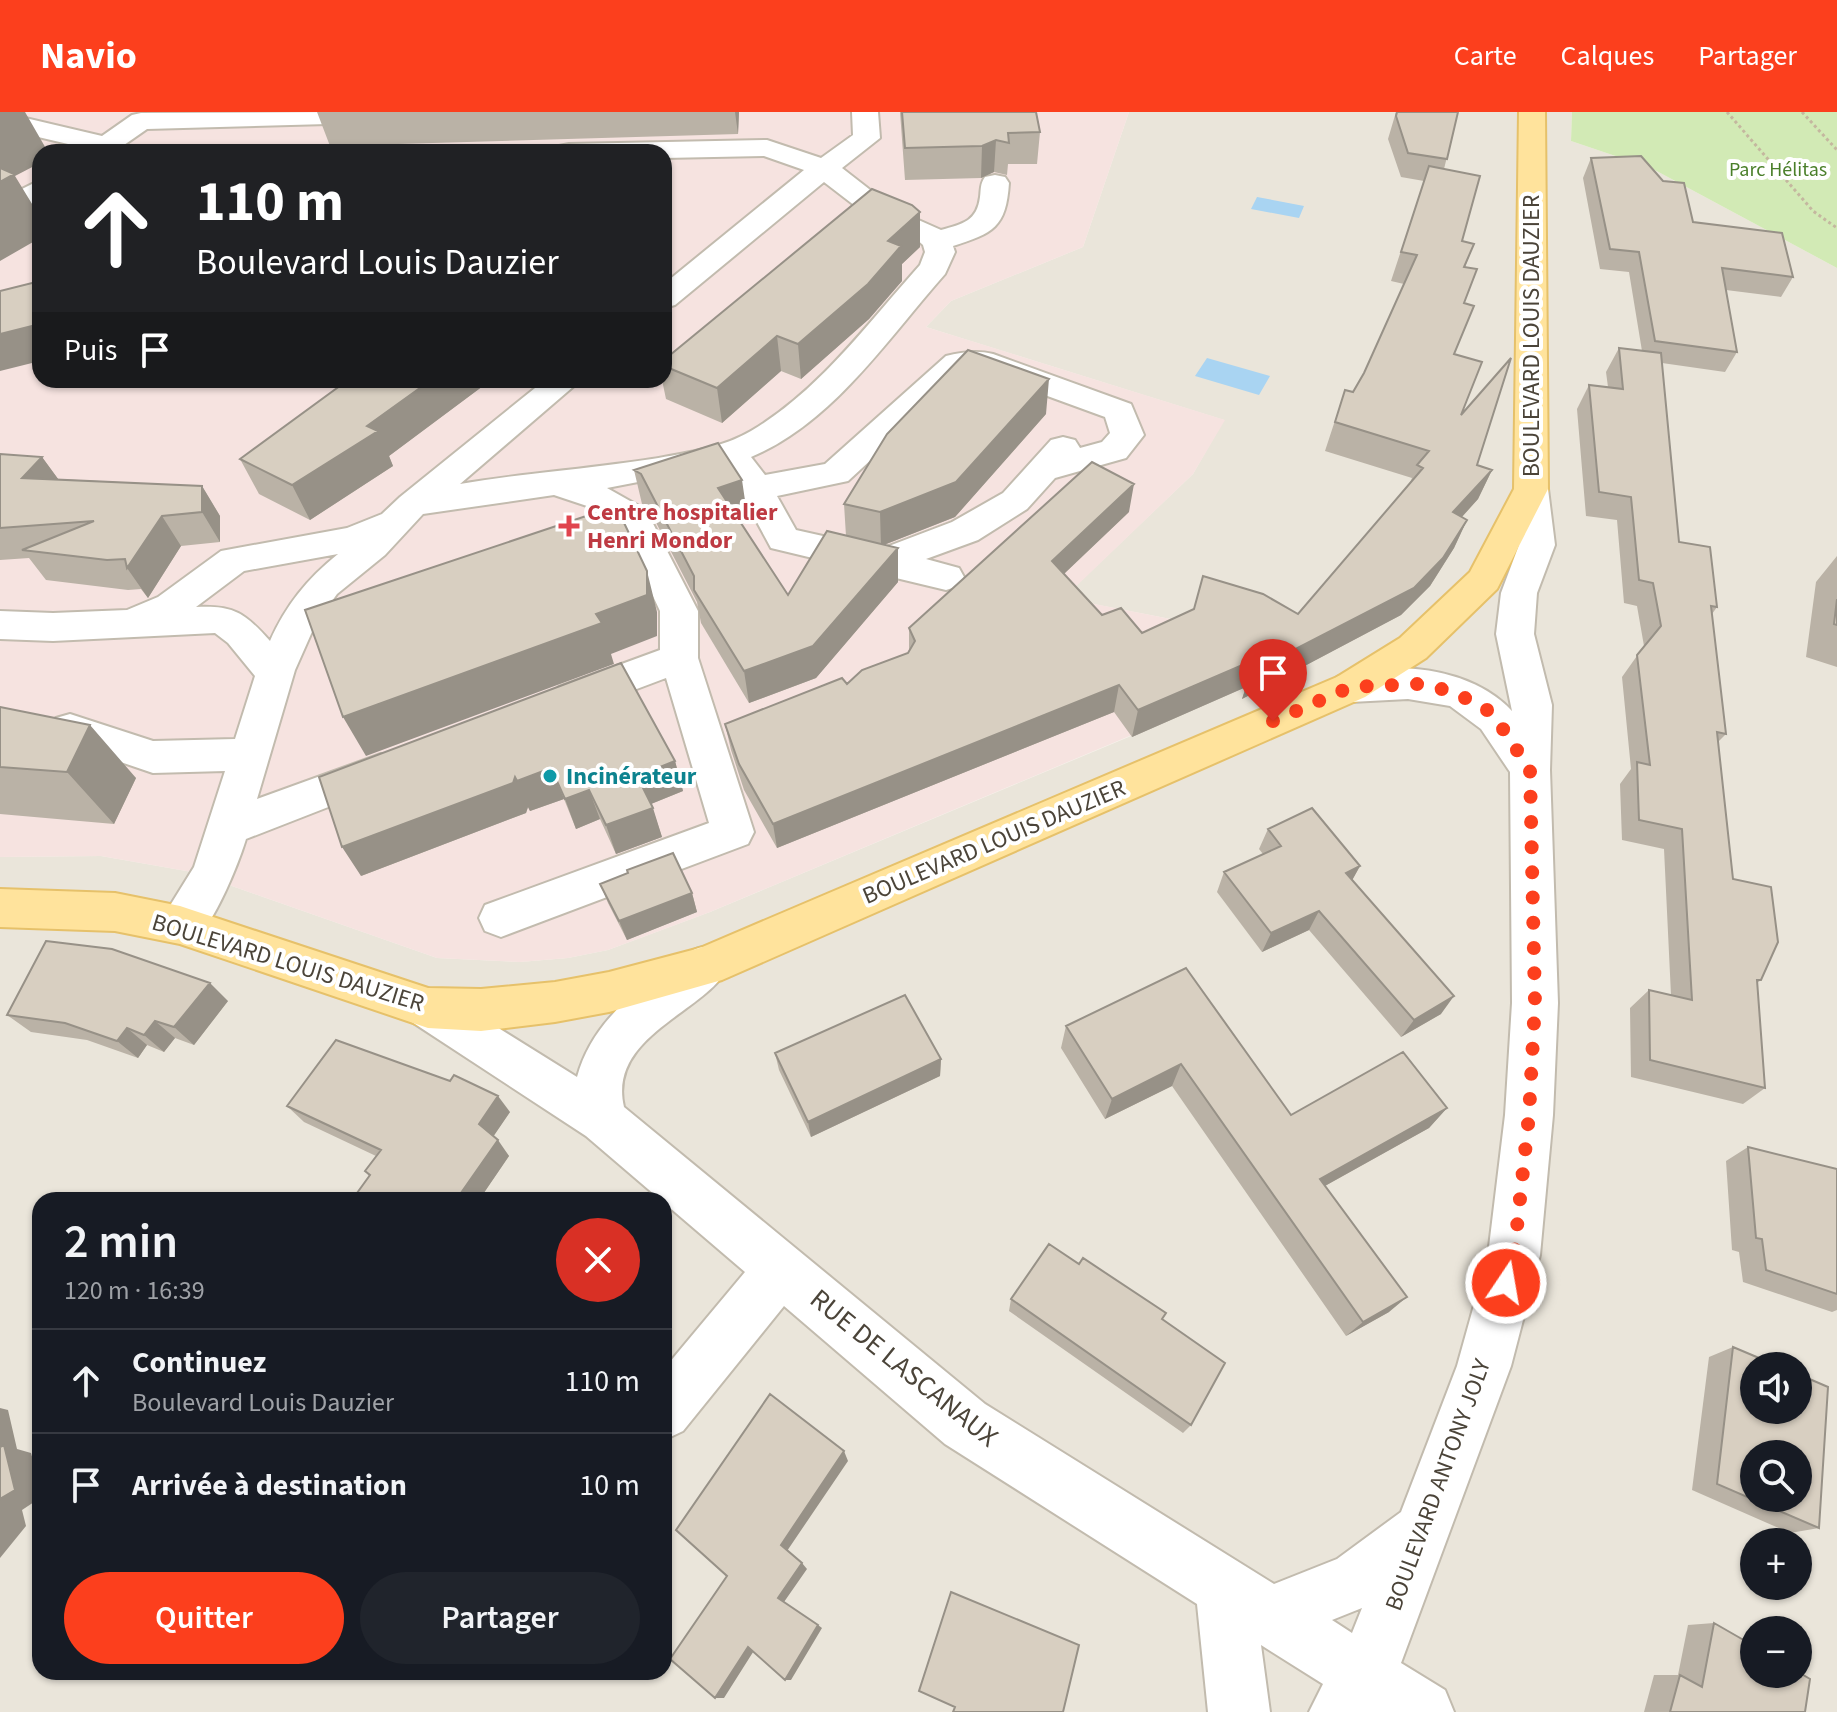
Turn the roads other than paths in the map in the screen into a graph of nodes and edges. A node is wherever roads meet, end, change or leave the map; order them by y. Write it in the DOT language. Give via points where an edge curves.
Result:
graph roads {
  1 [pos="865,112"];
  2 [pos="1532,112"];
  3 [pos="147,116"];
  4 [pos="328,116"];
  5 [pos="2,122"];
  6 [pos="83,144"];
  7 [pos="108,144"];
  8 [pos="672,150"];
  9 [pos="824,168"];
  10 [pos="995,183"];
  11 [pos="32,193"];
  12 [pos="0,212"];
  13 [pos="937,241"];
  14 [pos="672,292"];
  15 [pos="555,388"];
  16 [pos="1075,435"];
  17 [pos="734,450"];
  18 [pos="1043,470"];
  19 [pos="560,484"];
  20 [pos="756,488"];
  21 [pos="1531,489"];
  22 [pos="405,512"];
  23 [pos="883,562"];
  24 [pos="946,577"];
  25 [pos="222,619"];
  26 [pos="298,620"];
  27 [pos="132,623"];
  28 [pos="0,625"];
  29 [pos="679,658"];
  30 [pos="275,673"];
  31 [pos="1351,687"];
  32 [pos="533,712"];
  33 [pos="70,729"];
  34 [pos="249,754"];
  35 [pos="417,756"];
  36 [pos="1530,770"];
  37 [pos="227,828"];
  38 [pos="0,908"];
  39 [pos="501,918"];
  40 [pos="180,925"];
  41 [pos="706,966"];
  42 [pos="428,1008"];
  43 [pos="603,1120"];
  44 [pos="781,1269"];
  45 [pos="672,1402"];
  46 [pos="1422,1532"];
  47 [pos="1247,1602"];
  48 [pos="1353,1694"];
  49 [pos="1239,1712"];
  50 [pos="1423,1712"];
  1 -- 9 [label="street" via="867,138"];
  2 -- 21 [label="main road, BOULEVARD LOUIS DAUZIER"];
  3 -- 4 [label="street"];
  3 -- 7 [label="street"];
  5 -- 6 [label="street"];
  8 -- 9 [label="street" via="767,148"];
  9 -- 13 [label="street" via="886,216"];
  9 -- 14 [label="street"];
  10 -- 13 [label="street" via="994,211 982,226"];
  11 -- 12 [label="street"];
  13 -- 17 [label="street" via="940,252 934,268 806,408 761,439"];
  15 -- 22 [label="street"];
  16 -- 18 [label="street"];
  17 -- 19 [label="street" via="701,462"];
  17 -- 20 [label="street"];
  18 -- 20 [label="street" via="1114,450 1127,435 1119,411 982,361 957,363 836,473"];
  18 -- 23 [label="street" via="1015,501 965,531"];
  19 -- 22 [label="street" via="456,494"];
  19 -- 29 [label="street" via="605,500 634,519 679,611"];
  20 -- 23 [label="street" via="784,539"];
  21 -- 31 [label="main road, BOULEVARD LOUIS DAUZIER" via="1484,580 1413,648"];
  21 -- 36 [label="street, BOULEVARD ANTONY JOLY" via="1537,545 1519,593 1515,634 1532,705"];
  22 -- 26 [label="street" via="324,585"];
  22 -- 27 [label="street" via="355,539 234,560 171,606"];
  23 -- 24 [label="street"];
  25 -- 26 [label="street" via="216,607 236,581 284,569 307,578 311,595"];
  25 -- 27 [label="street"];
  25 -- 30 [label="street"];
  26 -- 30 [label="street"];
  27 -- 28 [label="street"];
  29 -- 32 [label="street"];
  29 -- 39 [label="street" via="719,734 733,832"];
  30 -- 34 [label="street"];
  31 -- 36 [label="street" via="1419,684 1450,691 1484,707"];
  31 -- 41 [label="main road, BOULEVARD LOUIS DAUZIER"];
  33 -- 34 [label="street" via="153,757"];
  34 -- 37 [label="street"];
  35 -- 37 [label="street"];
  36 -- 46 [label="street, BOULEVARD ANTONY JOLY" via="1535,1003 1514,1255 1484,1366"];
  37 -- 40 [label="street" via="214,873"];
  38 -- 40 [label="main road, BOULEVARD LOUIS DAUZIER" via="115,912"];
  40 -- 42 [label="main road, BOULEVARD LOUIS DAUZIER"];
  41 -- 42 [label="main road, BOULEVARD LOUIS DAUZIER" via="555,1002 481,1010"];
  41 -- 43 [label="street" via="657,1001 615,1043 597,1091"];
  42 -- 43 [label="street, RUE DE LASCANAUX"];
  43 -- 44 [label="street, RUE DE LASCANAUX"];
  44 -- 45 [label="street"];
  44 -- 47 [label="street, RUE DE LASCANAUX" via="965,1424"];
  46 -- 47 [label="street" via="1357,1581"];
  46 -- 48 [label="street, BOULEVARD ANTONY JOLY"];
  47 -- 48 [label="street, RUE DE LASCANAUX"];
  47 -- 49 [label="street"];
  48 -- 50 [label="street, RUE DE LASCANAUX"];
}
